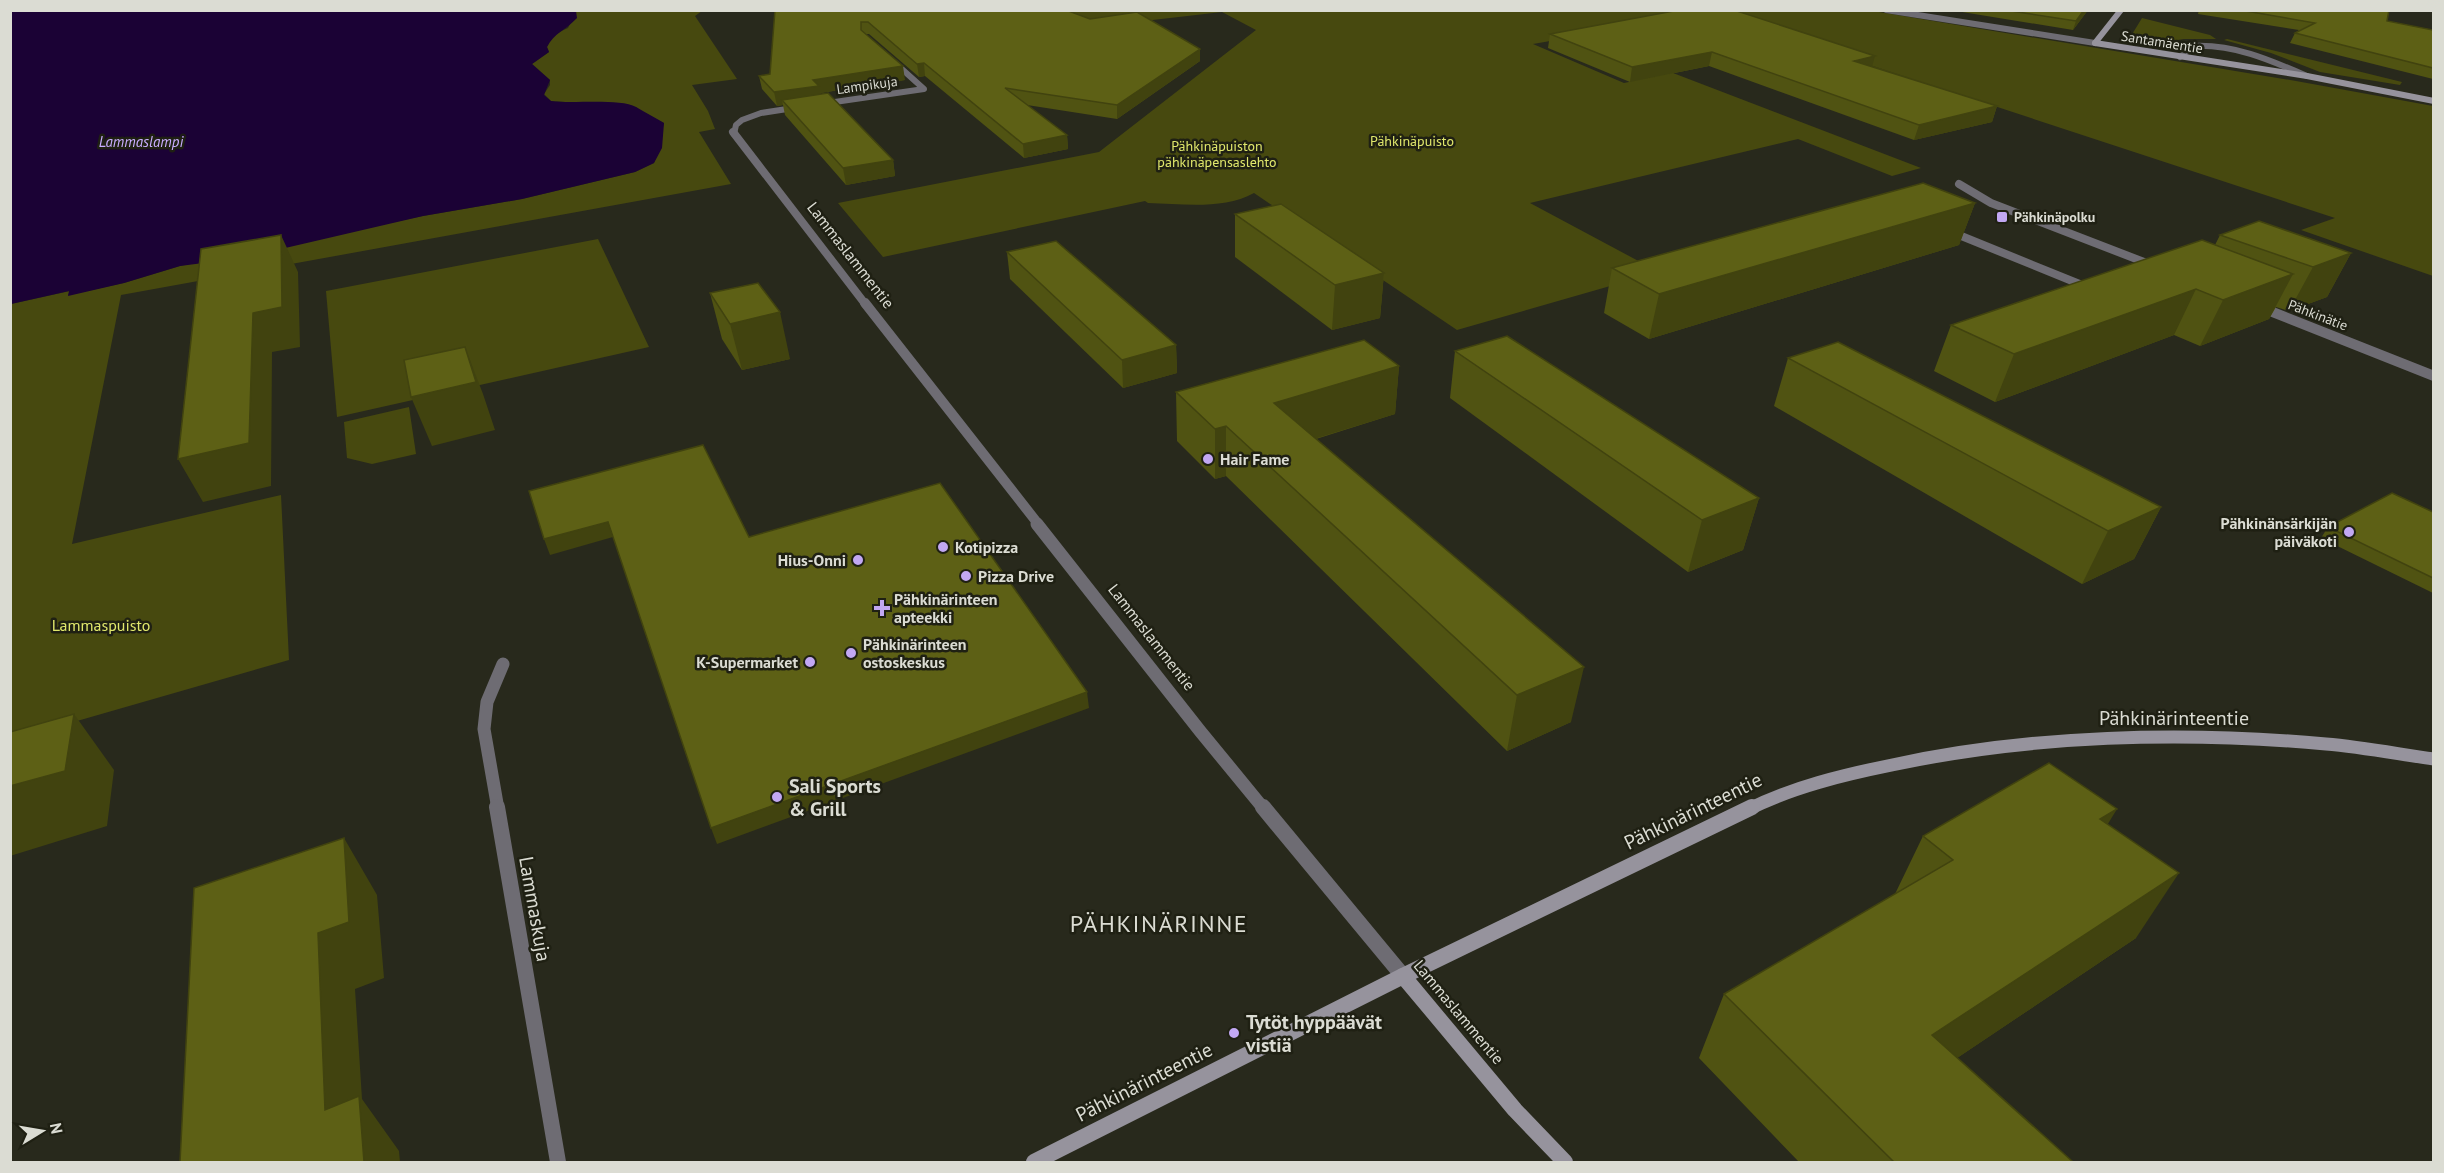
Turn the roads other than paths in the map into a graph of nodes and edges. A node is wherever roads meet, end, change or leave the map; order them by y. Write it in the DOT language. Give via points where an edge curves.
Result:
graph roads {
  1 [pos="1886,10"];
  2 [pos="2121,10"];
  3 [pos="2095,43"];
  4 [pos="2180,57"];
  5 [pos="889,58"];
  6 [pos="2307,76"];
  7 [pos="2433,101"];
  8 [pos="739,120"];
  9 [pos="1959,184"];
  10 [pos="1935,225"];
  11 [pos="2147,263"];
  12 [pos="2131,268"];
  13 [pos="2166,271"];
  14 [pos="2101,279"];
  15 [pos="2252,304"];
  16 [pos="2433,376"];
  17 [pos="503,664"];
  18 [pos="2433,759"];
  19 [pos="1403,975"];
  20 [pos="558,1162"];
  21 [pos="1034,1162"];
  22 [pos="1565,1162"];
  1 -- 3 [label="street, Santamäentie"];
  2 -- 3 [label="street"];
  3 -- 4 [label="street, Santamäentie"];
  4 -- 6 [label="street, Santamäentie"];
  4 -- 6 [label="street" via="2193,45 2224,47"];
  5 -- 8 [label="street, Lampikuja" via="924,89"];
  6 -- 7 [label="street, Santamäentie"];
  8 -- 19 [label="street, Lammaslammentie" via="733,132 794,214 1200,731"];
  9 -- 11 [label="street" via="1991,203"];
  10 -- 14 [label="street" via="2082,285"];
  11 -- 12 [label="street"];
  11 -- 13 [label="street"];
  15 -- 16 [label="street, Pähkinätie"];
  17 -- 20 [label="street, Lammaskuja" via="487,702 484,729"];
  18 -- 19 [label="street, Pähkinärinteentie" via="2326,744 2174,737 2015,744 1937,755 1775,796"];
  19 -- 21 [label="street, Pähkinärinteentie"];
  19 -- 22 [label="street, Lammaslammentie" via="1515,1110"];
}
